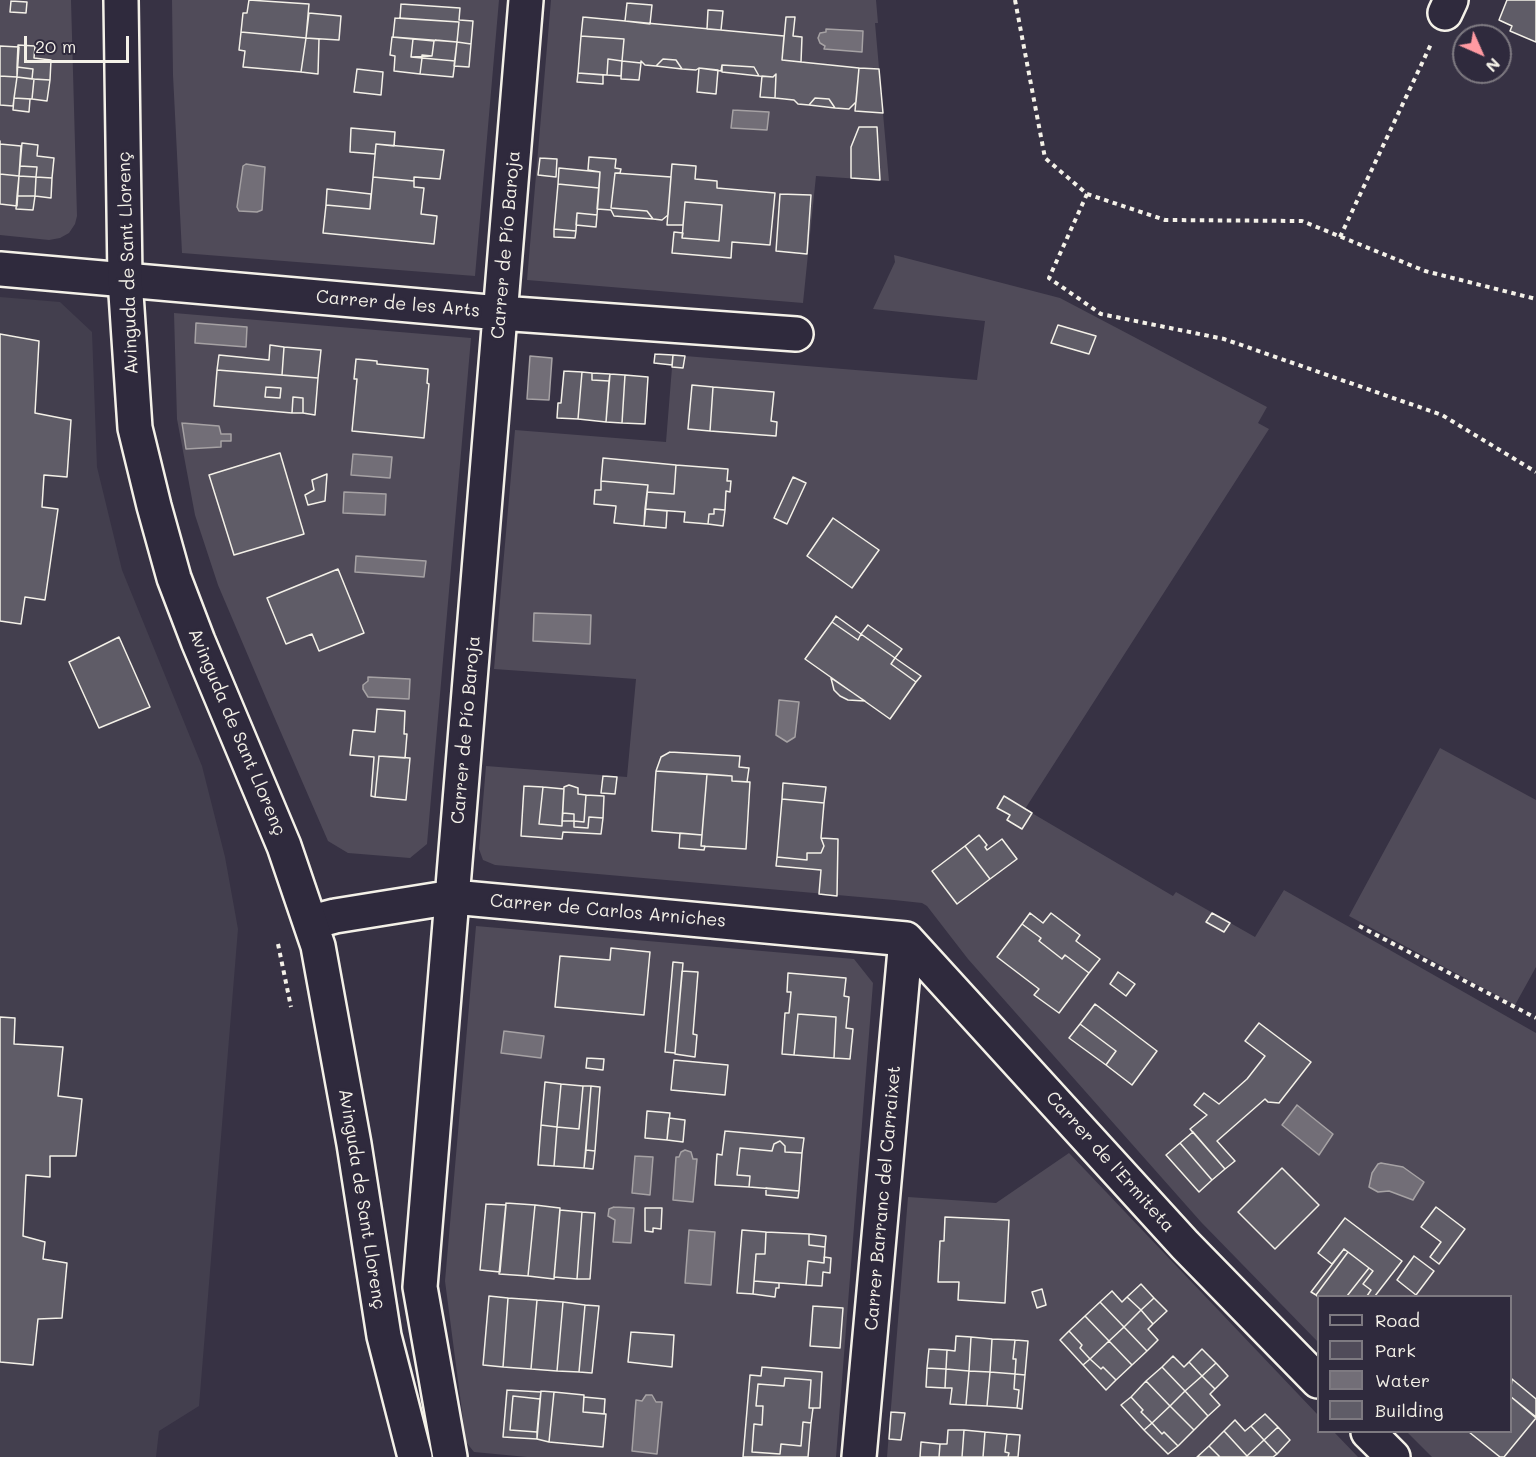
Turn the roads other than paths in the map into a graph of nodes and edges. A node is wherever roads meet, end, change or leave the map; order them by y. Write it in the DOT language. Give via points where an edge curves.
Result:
graph roads {
  1 [pos="121,0"];
  2 [pos="526,0"];
  3 [pos="0,269"];
  4 [pos="125,279"];
  5 [pos="500,313"];
  6 [pos="796,334"];
  7 [pos="453,897"];
  8 [pos="312,922"];
  9 [pos="906,939"];
  10 [pos="1317,1380"];
  11 [pos="1370,1433"];
  12 [pos="415,1457"];
  13 [pos="450,1457"];
  14 [pos="859,1457"];
  15 [pos="1393,1457"];
  1 -- 4 [label="street, Avinguda de Sant Llorenç"];
  2 -- 5 [label="street, Carrer de Pío Baroja"];
  3 -- 4 [label="street, Carrer de les Arts"];
  4 -- 5 [label="street, Carrer de les Arts"];
  4 -- 8 [label="street, Avinguda de Sant Llorenç" via="135,428 168,557"];
  5 -- 6 [label="street, Carrer de les Arts"];
  5 -- 7 [label="street, Carrer de Pío Baroja"];
  7 -- 8 [label="street, Carrer de Carlos Arniches"];
  7 -- 9 [label="street, Carrer de Carlos Arniches"];
  7 -- 13 [label="street, Carrer de Pío Baroja" via="420,1287"];
  8 -- 12 [label="street, Avinguda de Sant Llorenç" via="336,1038 384,1336"];
  9 -- 10 [label="street, Carrer de l'Ermiteta" via="1185,1245"];
  9 -- 14 [label="street, Carrer Barranc del Carraixet"];
  11 -- 15 [label="street"];
}
